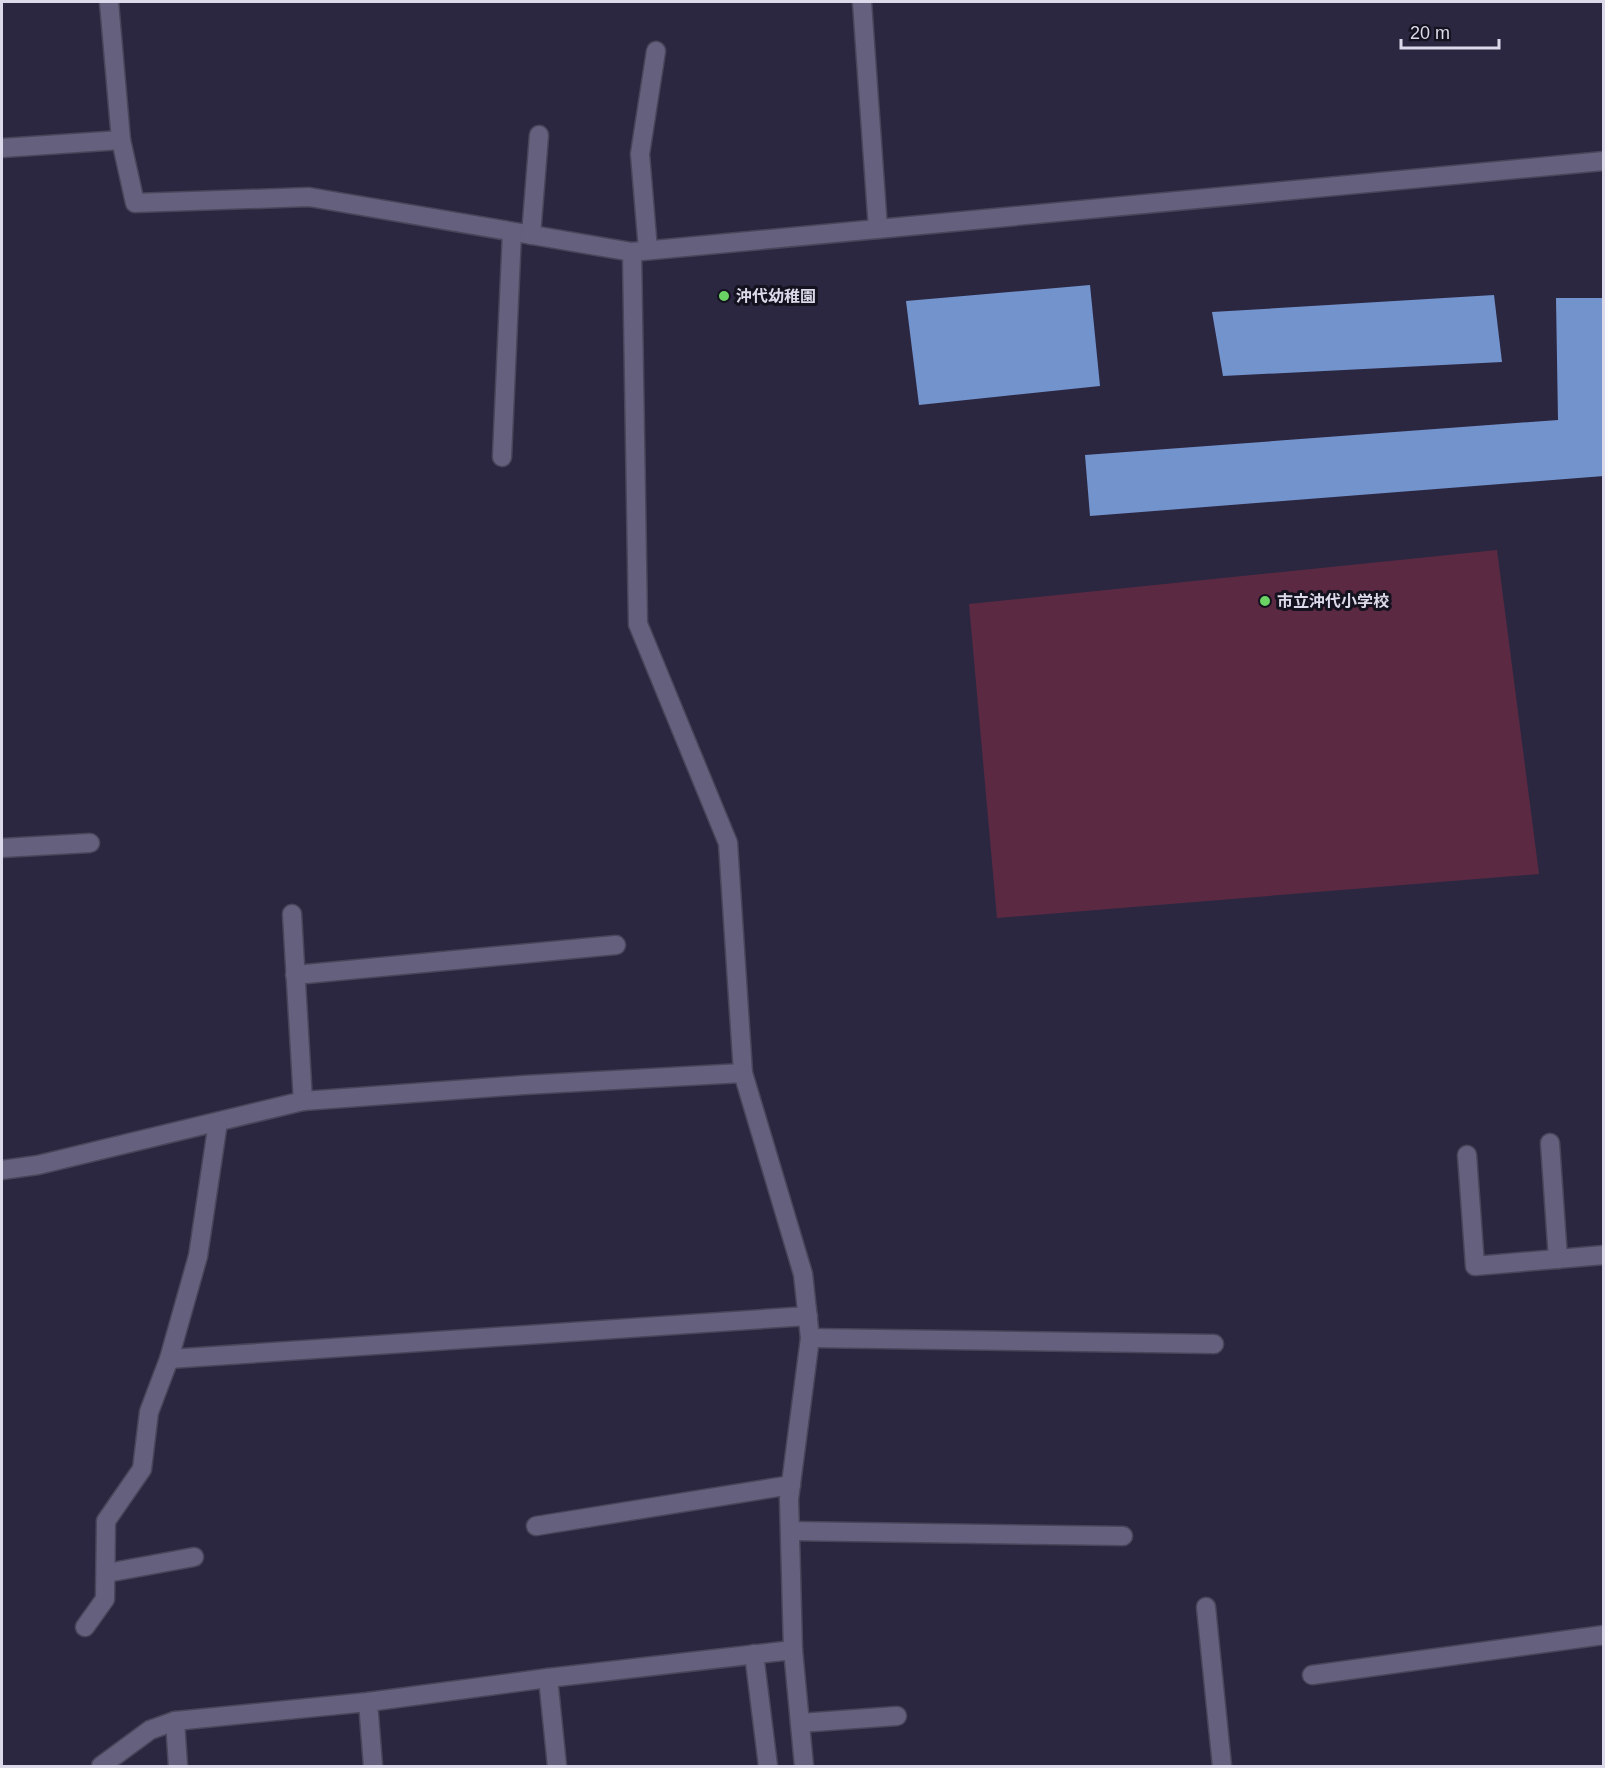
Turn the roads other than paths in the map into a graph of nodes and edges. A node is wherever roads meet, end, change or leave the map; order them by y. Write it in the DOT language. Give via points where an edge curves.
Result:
graph roads {
  1 [pos="110,2"];
  2 [pos="862,2"];
  3 [pos="656,51"];
  4 [pos="539,135"];
  5 [pos="121,140"];
  6 [pos="2,148"];
  7 [pos="1604,161"];
  8 [pos="878,229"];
  9 [pos="512,231"];
  10 [pos="531,235"];
  11 [pos="640,251"];
  12 [pos="502,457"];
  13 [pos="90,843"];
  14 [pos="2,848"];
  15 [pos="291,914"];
  16 [pos="615,945"];
  17 [pos="295,975"];
  18 [pos="743,1073"];
  19 [pos="303,1101"];
  20 [pos="218,1122"];
  21 [pos="1550,1143"];
  22 [pos="1467,1155"];
  23 [pos="2,1170"];
  24 [pos="1604,1255"];
  25 [pos="1558,1259"];
  26 [pos="808,1316"];
  27 [pos="810,1338"];
  28 [pos="1214,1344"];
  29 [pos="169,1359"];
  30 [pos="791,1485"];
  31 [pos="536,1526"];
  32 [pos="790,1531"];
  33 [pos="1123,1536"];
  34 [pos="194,1557"];
  35 [pos="107,1573"];
  36 [pos="1206,1607"];
  37 [pos="85,1627"];
  38 [pos="1604,1635"];
  39 [pos="793,1650"];
  40 [pos="754,1654"];
  41 [pos="1312,1675"];
  42 [pos="548,1678"];
  43 [pos="368,1702"];
  44 [pos="897,1716"];
  45 [pos="175,1721"];
  46 [pos="800,1723"];
  47 [pos="101,1767"];
  48 [pos="178,1767"];
  49 [pos="373,1767"];
  50 [pos="557,1767"];
  51 [pos="768,1767"];
  52 [pos="804,1767"];
  53 [pos="1222,1767"];
  1 -- 5 [label="street"];
  2 -- 8 [label="street"];
  3 -- 11 [label="street" via="640,154"];
  4 -- 10 [label="street"];
  5 -- 6 [label="street"];
  5 -- 9 [label="street" via="135,203 309,197"];
  7 -- 8 [label="street"];
  8 -- 11 [label="street"];
  9 -- 10 [label="street"];
  9 -- 12 [label="street"];
  10 -- 11 [label="street"];
  11 -- 18 [label="street" via="638,624 728,843"];
  13 -- 14 [label="street"];
  15 -- 17 [label="street"];
  16 -- 17 [label="street"];
  17 -- 19 [label="street"];
  18 -- 19 [label="street"];
  18 -- 26 [label="street" via="803,1274"];
  19 -- 20 [label="street"];
  20 -- 23 [label="street"];
  20 -- 29 [label="street" via="198,1256"];
  21 -- 25 [label="street"];
  22 -- 25 [label="street" via="1474,1266"];
  24 -- 25 [label="street"];
  26 -- 27 [label="street"];
  26 -- 29 [label="street"];
  27 -- 28 [label="street"];
  27 -- 30 [label="street"];
  29 -- 35 [label="street" via="149,1412 142,1469 106,1521"];
  30 -- 31 [label="street"];
  30 -- 32 [label="street"];
  32 -- 33 [label="street"];
  32 -- 39 [label="street"];
  34 -- 35 [label="street"];
  35 -- 37 [label="street" via="105,1599"];
  36 -- 53 [label="street"];
  38 -- 41 [label="street"];
  39 -- 40 [label="street"];
  39 -- 46 [label="street"];
  40 -- 42 [label="street"];
  40 -- 51 [label="street"];
  42 -- 43 [label="street"];
  42 -- 50 [label="street"];
  43 -- 45 [label="street"];
  43 -- 49 [label="street"];
  44 -- 46 [label="street"];
  45 -- 47 [label="street" via="150,1730"];
  45 -- 48 [label="street"];
  46 -- 52 [label="street"];
}
